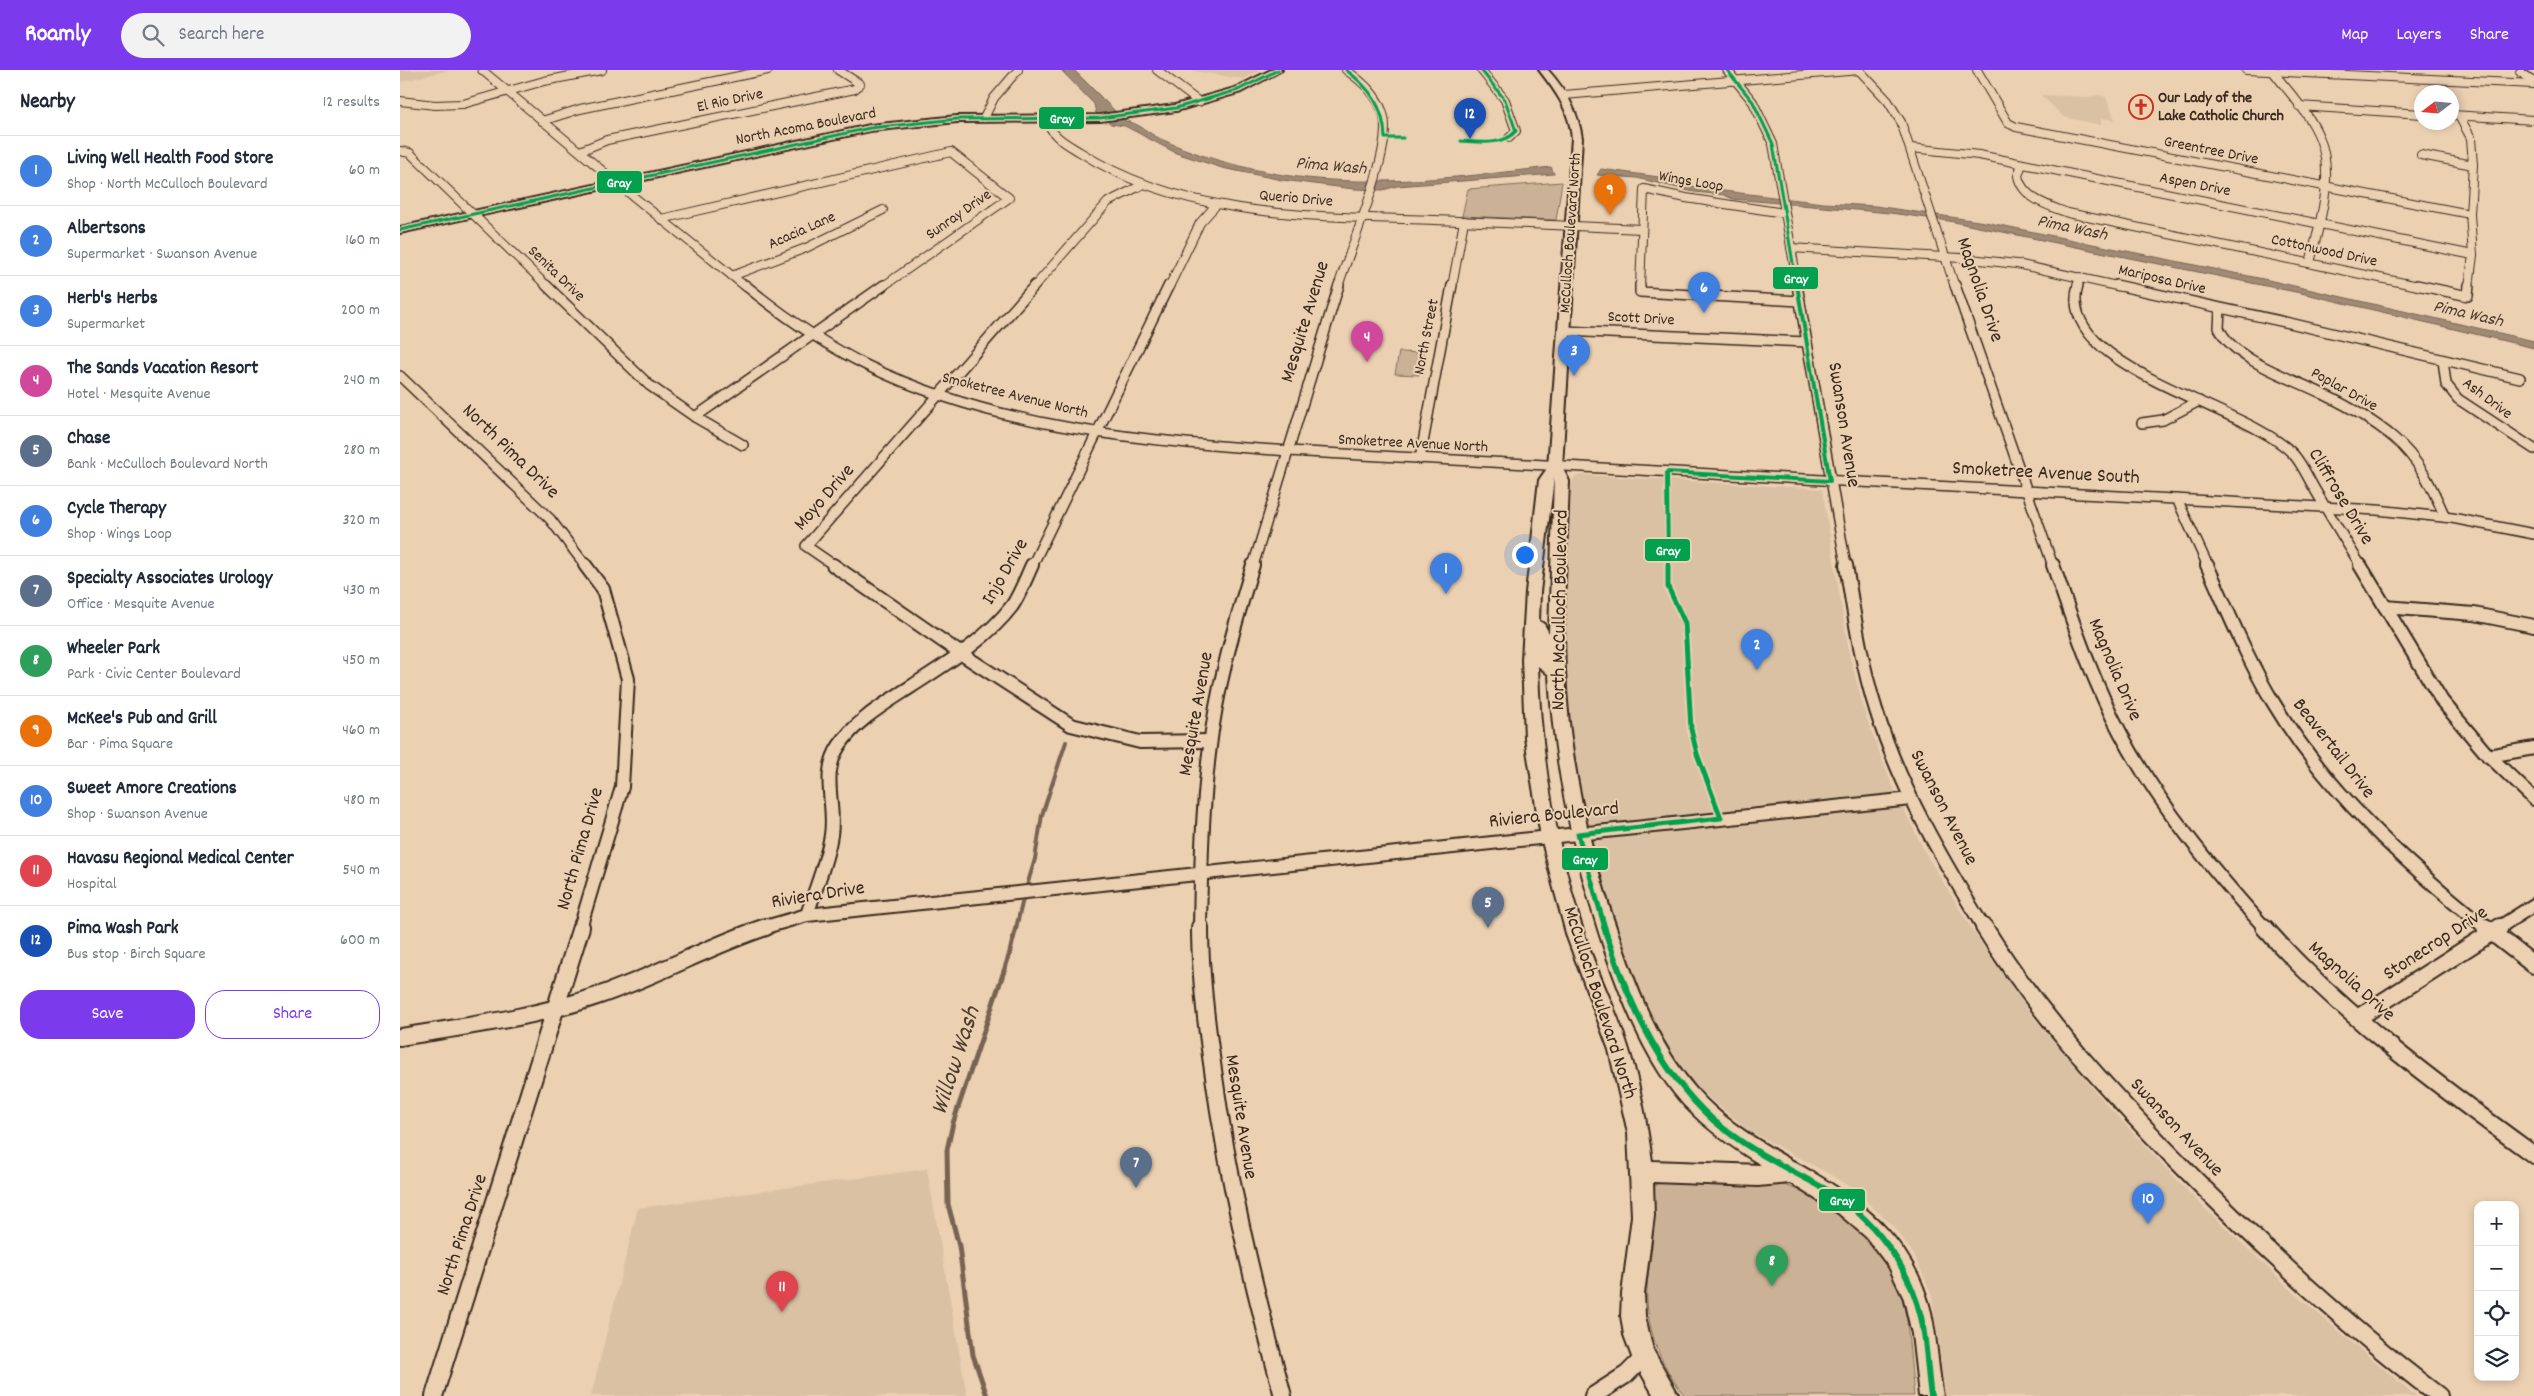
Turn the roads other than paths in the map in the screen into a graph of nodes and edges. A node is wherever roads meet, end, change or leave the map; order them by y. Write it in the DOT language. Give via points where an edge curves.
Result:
graph roads {
  1 [pos="482,70"];
  2 [pos="602,70"];
  3 [pos="768,70"];
  4 [pos="838,70"];
  5 [pos="1018,70"];
  6 [pos="1157,70"];
  7 [pos="1278,70"];
  8 [pos="1346,70"];
  9 [pos="1481,70"];
  10 [pos="1543,70"];
  11 [pos="1727,70"];
  12 [pos="1859,70"];
  13 [pos="1977,70"];
  14 [pos="2246,70"];
  15 [pos="2273,71"];
  16 [pos="2520,72"];
  17 [pos="1736,80"];
  18 [pos="2534,82"];
  19 [pos="505,92"];
  20 [pos="1564,95"];
  21 [pos="400,101"];
  22 [pos="1199,102"];
  23 [pos="2299,106"];
  24 [pos="2414,113"];
  25 [pos="2459,116"];
  26 [pos="984,118"];
  27 [pos="1048,118"];
  28 [pos="2534,120"];
  29 [pos="542,121"];
  30 [pos="2459,122"];
  31 [pos="1510,138"];
  32 [pos="1910,148"];
  33 [pos="400,151"];
  34 [pos="580,151"];
  35 [pos="2421,155"];
  36 [pos="2022,164"];
  37 [pos="2473,165"];
  38 [pos="614,183"];
  39 [pos="1144,184"];
  40 [pos="2324,186"];
  41 [pos="1217,204"];
  42 [pos="883,210"];
  43 [pos="1783,210"];
  44 [pos="471,214"];
  45 [pos="2470,214"];
  46 [pos="1361,218"];
  47 [pos="661,219"];
  48 [pos="1464,222"];
  49 [pos="2318,224"];
  50 [pos="1570,226"];
  51 [pos="1642,229"];
  52 [pos="400,230"];
  53 [pos="1791,248"];
  54 [pos="2473,255"];
  55 [pos="1945,257"];
  56 [pos="2310,264"];
  57 [pos="732,276"];
  58 [pos="2080,277"];
  59 [pos="1800,301"];
  60 [pos="2220,309"];
  61 [pos="1564,331"];
  62 [pos="812,336"];
  63 [pos="1807,342"];
  64 [pos="2443,360"];
  65 [pos="400,376"];
  66 [pos="2520,378"];
  67 [pos="940,395"];
  68 [pos="2199,400"];
  69 [pos="694,417"];
  70 [pos="2142,423"];
  71 [pos="1099,432"];
  72 [pos="743,445"];
  73 [pos="2534,449"];
  74 [pos="1288,451"];
  75 [pos="1420,459"];
  76 [pos="1555,467"];
  77 [pos="1830,481"];
  78 [pos="2028,491"];
  79 [pos="2177,499"];
  80 [pos="2326,507"];
  81 [pos="2445,517"];
  82 [pos="2534,534"];
  83 [pos="2385,607"];
  84 [pos="1532,624"];
  85 [pos="2534,626"];
  86 [pos="960,653"];
  87 [pos="1557,672"];
  88 [pos="1210,741"];
  89 [pos="2534,748"];
  90 [pos="2488,756"];
  91 [pos="1912,799"];
  92 [pos="2534,799"];
  93 [pos="1578,834"];
  94 [pos="1550,837"];
  95 [pos="1200,874"];
  96 [pos="2534,905"];
  97 [pos="807,915"];
  98 [pos="2491,933"];
  99 [pos="2534,964"];
  100 [pos="556,1008"];
  101 [pos="2359,1017"];
  102 [pos="400,1037"];
  103 [pos="2534,1155"];
  104 [pos="1642,1171"];
  105 [pos="1791,1172"];
  106 [pos="1644,1357"];
  107 [pos="434,1396"];
  108 [pos="1283,1396"];
  109 [pos="1593,1396"];
  110 [pos="1667,1396"];
  111 [pos="1931,1396"];
  112 [pos="2439,1396"];
  1 -- 19 [label="street, Smoketree Avenue North"];
  2 -- 19 [label="street"];
  3 -- 29 [label="street" via="580,109"];
  4 -- 34 [label="street, El Rio Drive" via="860,84 855,89 608,140"];
  5 -- 26 [label="street" via="994,98"];
  6 -- 22 [label="street"];
  7 -- 22 [label="main road, North Acoma Boulevard" via="1238,90"];
  8 -- 46 [label="street, Mesquite Avenue" via="1374,94 1386,123 1382,151"];
  9 -- 31 [label="street" via="1505,100 1516,131"];
  10 -- 20 [label="main road, McCulloch Boulevard North"];
  11 -- 17 [label="street, Swanson Avenue"];
  12 -- 17 [label="street"];
  12 -- 32 [label="street, Magnolia Drive" via="1896,110"];
  13 -- 40 [label="street, Greentree Drive" via="2008,123 2016,127"];
  14 -- 15 [label="street"];
  15 -- 18 [label="street"];
  15 -- 23 [label="street"];
  16 -- 18 [label="street"];
  17 -- 20 [label="street"];
  17 -- 43 [label="street, Swanson Avenue" via="1753,102 1767,129 1776,159"];
  19 -- 21 [label="street" via="464,104"];
  19 -- 29 [label="street, Smoketree Avenue North"];
  20 -- 50 [label="main road, McCulloch Boulevard North" via="1576,124 1577,138"];
  22 -- 27 [label="main road, North Acoma Boulevard" via="1126,116"];
  23 -- 24 [label="street"];
  23 -- 40 [label="street" via="2323,148 2326,164"];
  25 -- 28 [label="street"];
  26 -- 27 [label="main road, North Acoma Boulevard"];
  26 -- 38 [label="main road, North Acoma Boulevard" via="847,132"];
  27 -- 39 [label="street, Querio Drive" via="1050,128 1080,154 1118,175"];
  29 -- 34 [label="street, Smoketree Avenue North"];
  30 -- 37 [label="street, Cottonwood Drive" via="2471,138"];
  32 -- 36 [label="street, Aspen Drive" via="1951,150"];
  32 -- 55 [label="street, Magnolia Drive"];
  33 -- 44 [label="street, Senita Drive" via="410,153"];
  34 -- 38 [label="street, Smoketree Avenue North"];
  35 -- 37 [label="street"];
  36 -- 49 [label="street, Aspen Drive"];
  36 -- 56 [label="street, Cottonwood Drive" via="2018,176 2020,184 2035,198 2054,208"];
  37 -- 45 [label="street, Cottonwood Drive"];
  38 -- 44 [label="main road, North Acoma Boulevard"];
  38 -- 47 [label="street, Smoketree Avenue North"];
  39 -- 41 [label="street, Querio Drive"];
  39 -- 67 [label="street, Moyo Drive" via="1108,202"];
  40 -- 45 [label="street, Greentree Drive"];
  40 -- 49 [label="street"];
  41 -- 46 [label="street, Querio Drive" via="1292,214"];
  41 -- 71 [label="street, Injo Drive" via="1200,223"];
  42 -- 57 [label="street, Acacia Lane" via="806,248"];
  43 -- 51 [label="street, Wings Loop" via="1686,198 1644,189"];
  43 -- 53 [label="street, Swanson Avenue"];
  44 -- 52 [label="main road, North Acoma Boulevard"];
  44 -- 69 [label="street, Senita Drive" via="649,385"];
  45 -- 54 [label="street, Cottonwood Drive"];
  46 -- 48 [label="street, Querio Drive"];
  46 -- 74 [label="street, Mesquite Avenue"];
  47 -- 57 [label="street, Smoketree Avenue North"];
  47 -- 62 [label="street, Sunray Drive" via="951,152 1009,198"];
  48 -- 50 [label="street, Querio Drive"];
  48 -- 75 [label="street, North Street"];
  49 -- 54 [label="street, Aspen Drive"];
  49 -- 56 [label="street"];
  50 -- 51 [label="street, Querio Drive"];
  50 -- 61 [label="main road, McCulloch Boulevard North"];
  51 -- 59 [label="street, Wings Loop" via="1640,292"];
  53 -- 55 [label="street, Mariposa Drive"];
  53 -- 59 [label="street, Swanson Avenue"];
  54 -- 56 [label="street, Cottonwood Drive" via="2468,296"];
  55 -- 58 [label="street, Mariposa Drive" via="2017,264"];
  55 -- 78 [label="street, Magnolia Drive"];
  57 -- 62 [label="street, Smoketree Avenue North"];
  58 -- 60 [label="street, Mariposa Drive"];
  58 -- 68 [label="street, Cliffrose Drive" via="2074,306 2077,319 2091,338 2124,362"];
  59 -- 63 [label="street, Swanson Avenue"];
  60 -- 64 [label="street, Mariposa Drive"];
  60 -- 81 [label="street, Poplar Drive" via="2217,326 2237,349 2254,361 2347,406 2395,438 2420,466"];
  61 -- 63 [label="street, Scott Drive"];
  61 -- 76 [label="main road, McCulloch Boulevard North"];
  62 -- 67 [label="street, Smoketree Avenue North" via="858,361"];
  62 -- 69 [label="street, Sunray Drive"];
  63 -- 77 [label="street, Swanson Avenue"];
  64 -- 66 [label="street, Mariposa Drive"];
  64 -- 73 [label="street, Ash Drive" via="2445,380 2458,399"];
  65 -- 100 [label="street, North Pima Drive" via="550,518 603,589 628,679 622,787"];
  67 -- 71 [label="street, Smoketree Avenue North" via="997,411"];
  67 -- 86 [label="street, Moyo Drive" via="806,546"];
  68 -- 70 [label="street" via="2163,420"];
  68 -- 80 [label="street, Cliffrose Drive" via="2287,448"];
  69 -- 72 [label="street, Senita Drive"];
  71 -- 74 [label="street, Smoketree Avenue North" via="1172,442"];
  71 -- 86 [label="street, Injo Drive" via="1013,604 986,634"];
  74 -- 75 [label="street, Smoketree Avenue North"];
  74 -- 88 [label="street, Mesquite Avenue" via="1235,625"];
  75 -- 76 [label="street, Smoketree Avenue North"];
  76 -- 77 [label="street, Smoketree Avenue South"];
  76 -- 84 [label="main road, North McCulloch Boulevard" via="1546,480"];
  76 -- 87 [label="main road, North McCulloch Boulevard" via="1562,481"];
  77 -- 78 [label="street, Smoketree Avenue South"];
  77 -- 91 [label="street, Swanson Avenue" via="1862,658 1878,717"];
  78 -- 79 [label="street, Smoketree Avenue South"];
  78 -- 101 [label="street, Magnolia Drive" via="2101,699 2153,790 2232,892 2283,946"];
  79 -- 80 [label="street, Smoketree Avenue South"];
  79 -- 98 [label="street, Beavertail Drive" via="2255,670 2296,737 2348,802 2386,841"];
  80 -- 81 [label="street, Smoketree Avenue South"];
  80 -- 83 [label="street, Cliffrose Drive"];
  81 -- 82 [label="street, Smoketree Avenue South"];
  83 -- 85 [label="street" via="2474,614"];
  83 -- 90 [label="street, Cliffrose Drive" via="2442,701"];
  84 -- 87 [label="main road" via="1543,634 1544,665"];
  84 -- 94 [label="main road, North McCulloch Boulevard" via="1530,698"];
  86 -- 88 [label="street, Moyo Drive" via="1071,725 1140,742"];
  86 -- 97 [label="street, Injo Drive" via="866,717 834,755 827,788 832,823"];
  87 -- 93 [label="main road, North McCulloch Boulevard" via="1566,765"];
  88 -- 95 [label="street, Mesquite Avenue"];
  89 -- 90 [label="street"];
  90 -- 92 [label="street, Cliffrose Drive"];
  91 -- 93 [label="street, Riviera Boulevard"];
  91 -- 112 [label="street, Swanson Avenue" via="1938,852 1985,928 2044,1010 2117,1098 2206,1192 2311,1290"];
  93 -- 94 [label="street, Riviera Boulevard"];
  93 -- 105 [label="main road, North McCulloch Boulevard" via="1621,970 1665,1064 1692,1099 1719,1125"];
  94 -- 95 [label="street, Riviera Boulevard"];
  94 -- 104 [label="main road, McCulloch Boulevard North" via="1576,937 1619,1050 1638,1133"];
  95 -- 97 [label="street, Riviera Drive"];
  95 -- 108 [label="street, Mesquite Avenue" via="1205,1011 1221,1136 1250,1279"];
  96 -- 98 [label="street, Stonecrop Drive"];
  97 -- 100 [label="street, Riviera Drive" via="753,929 641,980"];
  98 -- 99 [label="street, Beavertail Drive"];
  98 -- 101 [label="street, Stonecrop Drive"];
  100 -- 102 [label="street, Riviera Drive"];
  100 -- 107 [label="street, North Pima Drive"];
  101 -- 103 [label="street, Magnolia Drive" via="2409,1061"];
  104 -- 105 [label="main road" via="1758,1176"];
  104 -- 106 [label="main road, McCulloch Boulevard North" via="1643,1216 1633,1294 1636,1335"];
  105 -- 111 [label="main road, North McCulloch Boulevard" via="1844,1202 1882,1238 1899,1261 1915,1297 1925,1341"];
  106 -- 109 [label="street" via="1627,1374"];
  106 -- 110 [label="main road, McCulloch Boulevard North"];
}
